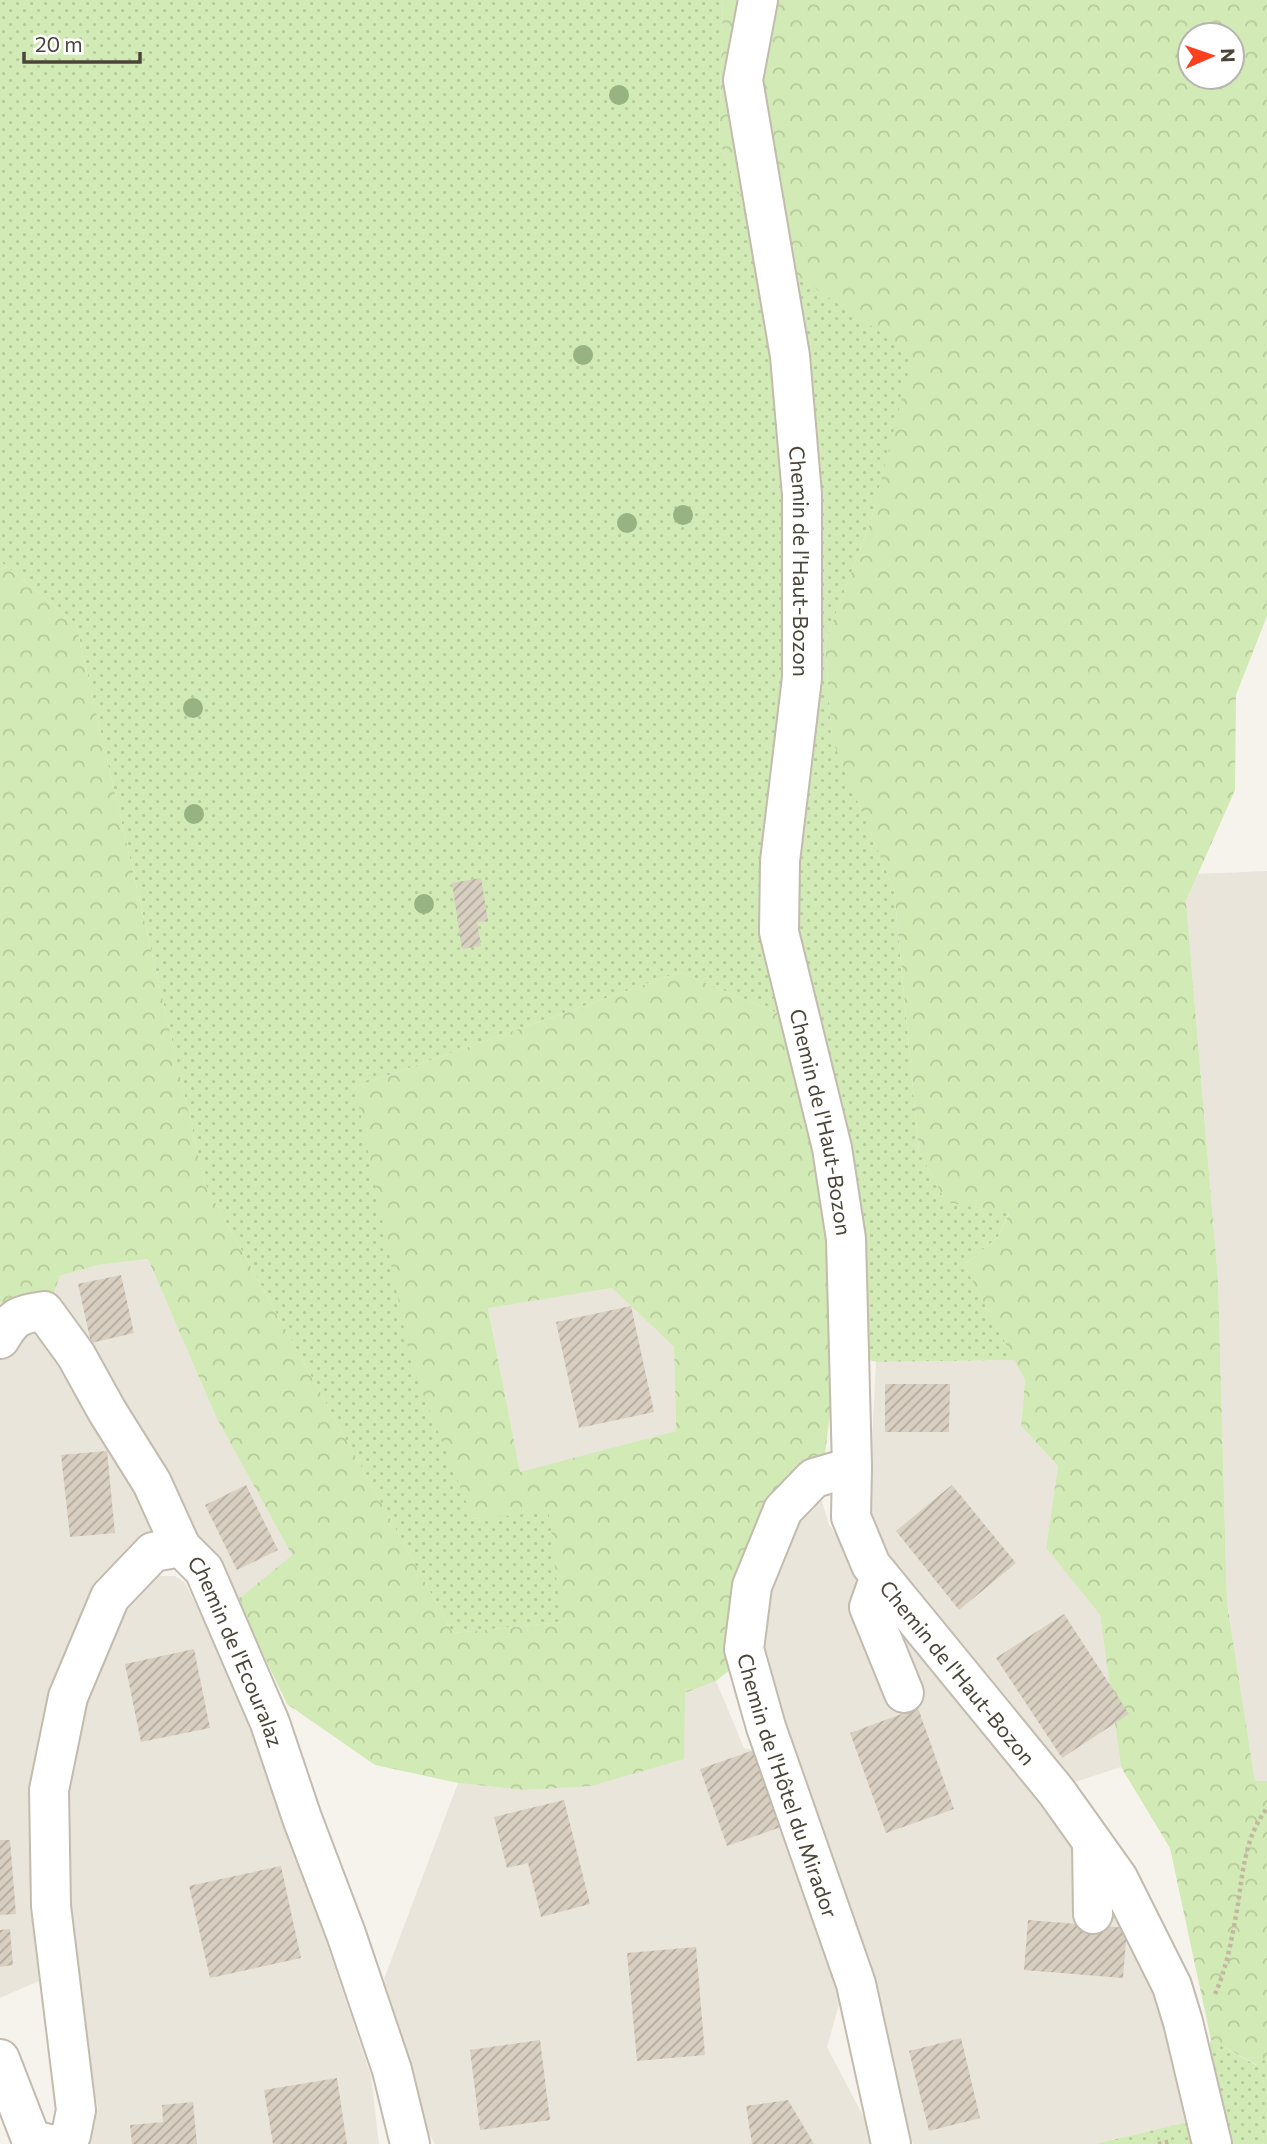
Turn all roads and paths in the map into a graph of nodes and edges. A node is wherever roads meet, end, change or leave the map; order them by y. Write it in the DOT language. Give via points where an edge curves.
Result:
graph roads {
  1 [pos="758,0"];
  2 [pos="0,1339"];
  3 [pos="852,1467"];
  4 [pos="181,1547"];
  5 [pos="880,1576"];
  6 [pos="904,1693"];
  7 [pos="1267,1808"];
  8 [pos="1092,1842"];
  9 [pos="1093,1914"];
  10 [pos="1183,2022"];
  11 [pos="0,2059"];
  12 [pos="48,2144"];
  13 [pos="60,2144"];
  14 [pos="410,2144"];
  15 [pos="891,2144"];
  16 [pos="1212,2144"];
  1 -- 3 [label="street, Chemin de l'Haut-Bozon" via="743,80 790,356 802,495 802,678 780,861 779,932 832,1148 846,1239"];
  2 -- 4 [label="street" via="11,1320 44,1311 76,1355 152,1483"];
  3 -- 5 [label="street, Chemin de l'Haut-Bozon" via="851,1517"];
  3 -- 15 [label="street, Chemin de l'Hôtel du Mirador" via="814,1478 783,1510 752,1586 744,1650 766,1727 856,1984"];
  4 -- 13 [label="street, Chemin de l'Ecouralaz" via="153,1552 110,1597 68,1697 49,1790 51,1906 76,2110 71,2135"];
  4 -- 14 [label="street, Chemin de l'Ecouralaz" via="204,1570 270,1723 392,2070"];
  5 -- 6 [label="street" via="869,1607"];
  5 -- 8 [label="street, Chemin de l'Haut-Bozon" via="1056,1791"];
  7 -- 10 [label="path" via="1245,1853 1237,1910 1217,1990 1210,2006"];
  8 -- 9 [label="street"];
  8 -- 10 [label="street, Chemin de l'Haut-Bozon" via="1118,1878 1172,1986"];
  10 -- 16 [label="street, Chemin de l'Haut-Bozon"];
  11 -- 12 [label="street" via="31,2139"];
}
